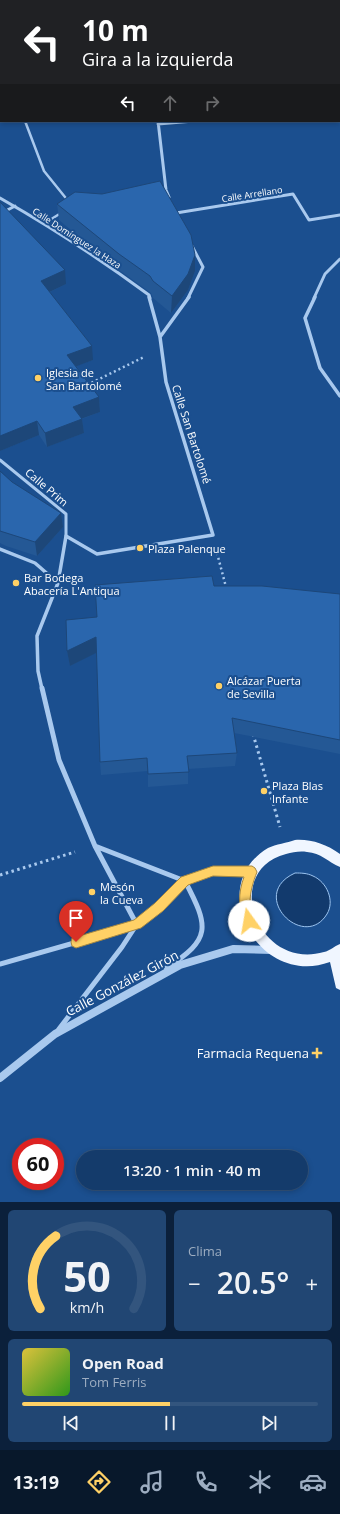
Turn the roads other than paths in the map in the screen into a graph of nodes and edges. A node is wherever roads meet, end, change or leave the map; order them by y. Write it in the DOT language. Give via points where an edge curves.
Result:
graph roads {
  1 [pos="25,122"];
  2 [pos="158,122"];
  3 [pos="166,190"];
  4 [pos="159,192"];
  5 [pos="0,198"];
  6 [pos="171,202"];
  7 [pos="71,205"];
  8 [pos="15,206"];
  9 [pos="173,208"];
  10 [pos="66,209"];
  11 [pos="176,213"];
  12 [pos="0,214"];
  13 [pos="340,215"];
  14 [pos="179,220"];
  15 [pos="45,223"];
  16 [pos="189,240"];
  17 [pos="340,259"];
  18 [pos="160,337"];
  19 [pos="340,396"];
  20 [pos="0,460"];
  21 [pos="66,536"];
  22 [pos="0,549"];
  23 [pos="58,583"];
  24 [pos="95,846"];
  25 [pos="340,861"];
  26 [pos="252,872"];
  27 [pos="185,881"];
  28 [pos="137,924"];
  29 [pos="272,950"];
  30 [pos="338,952"];
  31 [pos="0,964"];
  32 [pos="340,984"];
  33 [pos="144,985"];
  34 [pos="55,1034"];
  35 [pos="0,1078"];
  1 -- 7 [label="street" via="44,171"];
  2 -- 3 [label="street"];
  3 -- 4 [label="street"];
  3 -- 6 [label="street"];
  5 -- 8 [label="street, Calle Domínguez la Haza"];
  8 -- 12 [label="street"];
  8 -- 15 [label="street, Calle Domínguez la Haza"];
  9 -- 11 [label="street"];
  10 -- 15 [label="street"];
  11 -- 13 [label="street, Calle Arrellano" via="293,194 309,220"];
  11 -- 14 [label="street"];
  15 -- 18 [label="street, Calle Domínguez la Haza" via="101,259 149,295"];
  16 -- 18 [label="street" via="203,267 192,292"];
  17 -- 19 [label="street" via="325,274 305,318 320,368"];
  18 -- 21 [label="street, Calle San Bartolomé" via="166,382 213,535 97,554"];
  20 -- 21 [label="street, Calle Prim" via="66,514"];
  21 -- 23 [label="street"];
  22 -- 23 [label="street" via="35,563"];
  23 -- 24 [label="street" via="37,636 40,681 59,760"];
  24 -- 27 [label="street"];
  24 -- 28 [label="street"];
  25 -- 26 [label="main road" via="320,849 302,845 285,846 260,860"];
  26 -- 27 [label="street" via="213,871"];
  26 -- 29 [label="main road" via="246,887 245,904 249,921 258,937"];
  27 -- 28 [label="street" via="159,907"];
  27 -- 33 [label="street" via="199,908 201,937 189,951"];
  28 -- 31 [label="street"];
  28 -- 34 [label="street"];
  29 -- 30 [label="main road" via="303,961 320,960"];
  29 -- 33 [label="street, Calle González Girón" via="233,949 180,965"];
  30 -- 32 [label="main road"];
  33 -- 34 [label="street, Calle González Girón"];
  34 -- 35 [label="street, Calle González Girón"];
}
